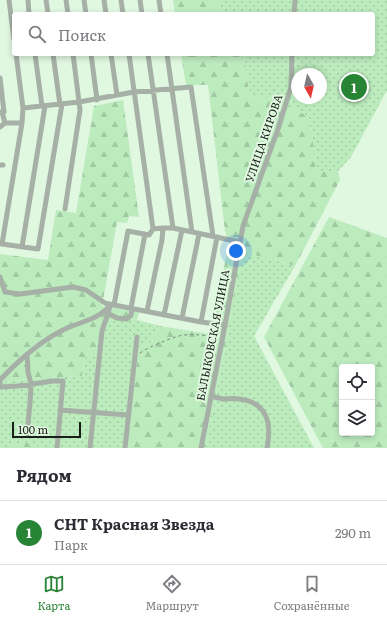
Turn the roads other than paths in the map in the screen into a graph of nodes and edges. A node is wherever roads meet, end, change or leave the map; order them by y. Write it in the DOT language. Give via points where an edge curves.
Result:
graph roads {
  1 [pos="8,0"];
  2 [pos="28,0"];
  3 [pos="46,0"];
  4 [pos="66,0"];
  5 [pos="84,0"];
  6 [pos="104,0"];
  7 [pos="122,0"];
  8 [pos="140,0"];
  9 [pos="159,0"];
  10 [pos="295,0"];
  11 [pos="30,12"];
  12 [pos="48,12"];
  13 [pos="68,12"];
  14 [pos="86,12"];
  15 [pos="106,12"];
  16 [pos="123,12"];
  17 [pos="142,12"];
  18 [pos="161,12"];
  19 [pos="294,12"];
  20 [pos="12,27"];
  21 [pos="16,56"];
  22 [pos="35,56"];
  23 [pos="54,56"];
  24 [pos="73,56"];
  25 [pos="91,56"];
  26 [pos="111,56"];
  27 [pos="129,56"];
  28 [pos="148,56"];
  29 [pos="167,56"];
  30 [pos="292,56"];
  31 [pos="0,78"];
  32 [pos="172,89"];
  33 [pos="152,91"];
  34 [pos="134,92"];
  35 [pos="117,95"];
  36 [pos="97,100"];
  37 [pos="79,102"];
  38 [pos="61,105"];
  39 [pos="43,106"];
  40 [pos="23,108"];
  41 [pos="1,112"];
  42 [pos="5,123"];
  43 [pos="22,123"];
  44 [pos="0,127"];
  45 [pos="65,209"];
  46 [pos="243,226"];
  47 [pos="163,228"];
  48 [pos="173,228"];
  49 [pos="154,229"];
  50 [pos="182,230"];
  51 [pos="192,232"];
  52 [pos="145,234"];
  53 [pos="199,234"];
  54 [pos="215,237"];
  55 [pos="240,242"];
  56 [pos="22,247"];
  57 [pos="0,277"];
  58 [pos="112,305"];
  59 [pos="132,308"];
  60 [pos="147,311"];
  61 [pos="109,314"];
  62 [pos="164,315"];
  63 [pos="182,318"];
  64 [pos="201,322"];
  65 [pos="225,325"];
  66 [pos="137,337"];
  67 [pos="27,354"];
  68 [pos="0,380"];
  69 [pos="0,383"];
  70 [pos="31,384"];
  71 [pos="0,387"];
  72 [pos="211,396"];
  73 [pos="60,410"];
  74 [pos="94,413"];
  75 [pos="128,415"];
  76 [pos="27,434"];
  77 [pos="56,448"];
  78 [pos="90,448"];
  79 [pos="125,448"];
  80 [pos="201,448"];
  81 [pos="267,448"];
  1 -- 20 [label="street"];
  2 -- 11 [label="street"];
  3 -- 12 [label="street"];
  4 -- 13 [label="street"];
  5 -- 14 [label="street"];
  6 -- 15 [label="street"];
  7 -- 16 [label="street"];
  8 -- 17 [label="street"];
  9 -- 18 [label="street"];
  10 -- 19 [label="street"];
  21 -- 40 [label="street"];
  22 -- 39 [label="street"];
  23 -- 38 [label="street"];
  24 -- 37 [label="street"];
  25 -- 36 [label="street"];
  26 -- 35 [label="street"];
  27 -- 34 [label="street"];
  28 -- 33 [label="street"];
  29 -- 32 [label="street"];
  30 -- 46 [label="street, УЛИЦА КИРОВА" via="291,87"];
  31 -- 41 [label="street" via="4,112"];
  32 -- 33 [label="street"];
  32 -- 51 [label="street"];
  32 -- 54 [label="street" via="191,87"];
  33 -- 34 [label="street"];
  33 -- 48 [label="street"];
  34 -- 35 [label="street"];
  34 -- 49 [label="street"];
  35 -- 36 [label="street"];
  36 -- 37 [label="street"];
  37 -- 38 [label="street"];
  37 -- 45 [label="street" via="80,110"];
  38 -- 39 [label="street"];
  38 -- 56 [label="street" via="38,249"];
  39 -- 40 [label="street"];
  39 -- 56 [label="street"];
  40 -- 43 [label="street"];
  41 -- 42 [label="street"];
  42 -- 43 [label="street"];
  42 -- 44 [label="street"];
  43 -- 56 [label="street" via="2,244"];
  46 -- 55 [label="street, БАЛЫКОВСКАЯ УЛИЦА"];
  47 -- 48 [label="street"];
  47 -- 49 [label="street"];
  47 -- 60 [label="street"];
  48 -- 50 [label="street"];
  49 -- 52 [label="street" via="149,235"];
  50 -- 51 [label="street"];
  50 -- 62 [label="street"];
  51 -- 53 [label="street"];
  52 -- 58 [label="street" via="128,231"];
  52 -- 59 [label="street"];
  53 -- 54 [label="street"];
  53 -- 63 [label="street"];
  54 -- 55 [label="street"];
  54 -- 64 [label="street"];
  55 -- 65 [label="street, БАЛЫКОВСКАЯ УЛИЦА"];
  57 -- 58 [label="street" via="5,292 20,294 73,287 86,290"];
  58 -- 59 [label="street"];
  58 -- 61 [label="street"];
  58 -- 67 [label="street" via="90,319 62,330"];
  59 -- 60 [label="street"];
  59 -- 61 [label="street" via="131,315 127,318 117,318"];
  60 -- 62 [label="street"];
  61 -- 74 [label="street" via="102,331"];
  62 -- 63 [label="street"];
  63 -- 64 [label="street"];
  64 -- 65 [label="street"];
  65 -- 72 [label="street, БАЛЫКОВСКАЯ УЛИЦА"];
  66 -- 75 [label="street"];
  67 -- 68 [label="street"];
  67 -- 70 [label="street"];
  68 -- 69 [label="street"];
  70 -- 71 [label="street"];
  70 -- 73 [label="street" via="63,381"];
  70 -- 76 [label="street"];
  72 -- 80 [label="street, БАЛЫКОВСКАЯ УЛИЦА"];
  72 -- 81 [label="street" via="253,402 264,411 268,422"];
  73 -- 74 [label="street"];
  73 -- 77 [label="street"];
  74 -- 75 [label="street"];
  74 -- 78 [label="street"];
  75 -- 79 [label="street"];
}
